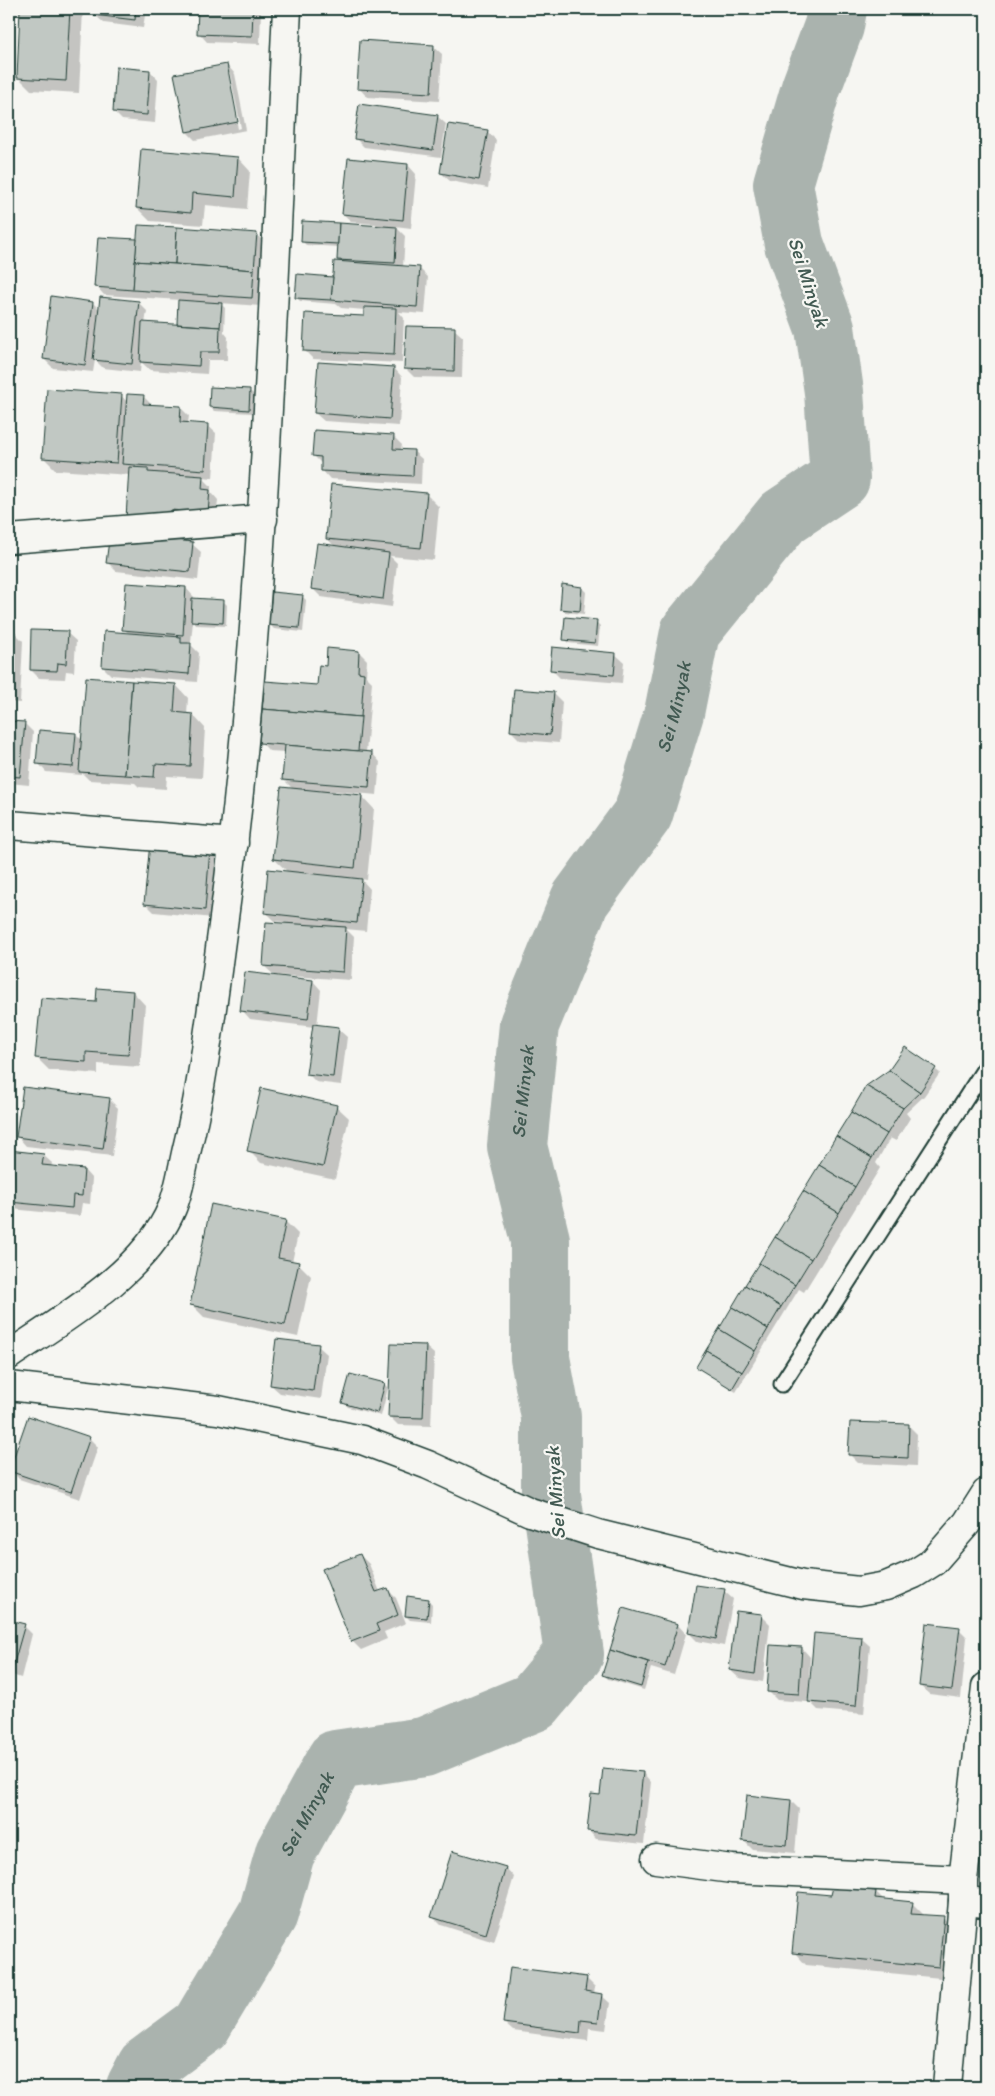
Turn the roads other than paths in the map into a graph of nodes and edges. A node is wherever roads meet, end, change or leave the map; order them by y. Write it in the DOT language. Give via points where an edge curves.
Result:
graph roads {
  1 [pos="287,9"];
  2 [pos="263,519"];
  3 [pos="9,539"];
  4 [pos="9,825"];
  5 [pos="234,843"];
  6 [pos="986,1067"];
  7 [pos="9,1355"];
  8 [pos="782,1384"];
  9 [pos="9,1386"];
  10 [pos="986,1494"];
  11 [pos="986,1687"];
  12 [pos="656,1859"];
  13 [pos="971,1895"];
  14 [pos="947,2087"];
  1 -- 2 [label="street"];
  2 -- 3 [label="street"];
  2 -- 5 [label="street"];
  4 -- 5 [label="street"];
  5 -- 7 [label="street" via="198,1104 172,1208 158,1233 135,1262 87,1303"];
  6 -- 8 [label="lane"];
  9 -- 10 [label="street" via="218,1410 362,1440 428,1465 530,1512 598,1534 803,1586 859,1591 886,1586 914,1574 933,1562 967,1523"];
  11 -- 13 [label="street"];
  12 -- 13 [label="street"];
  13 -- 14 [label="street"];
}
